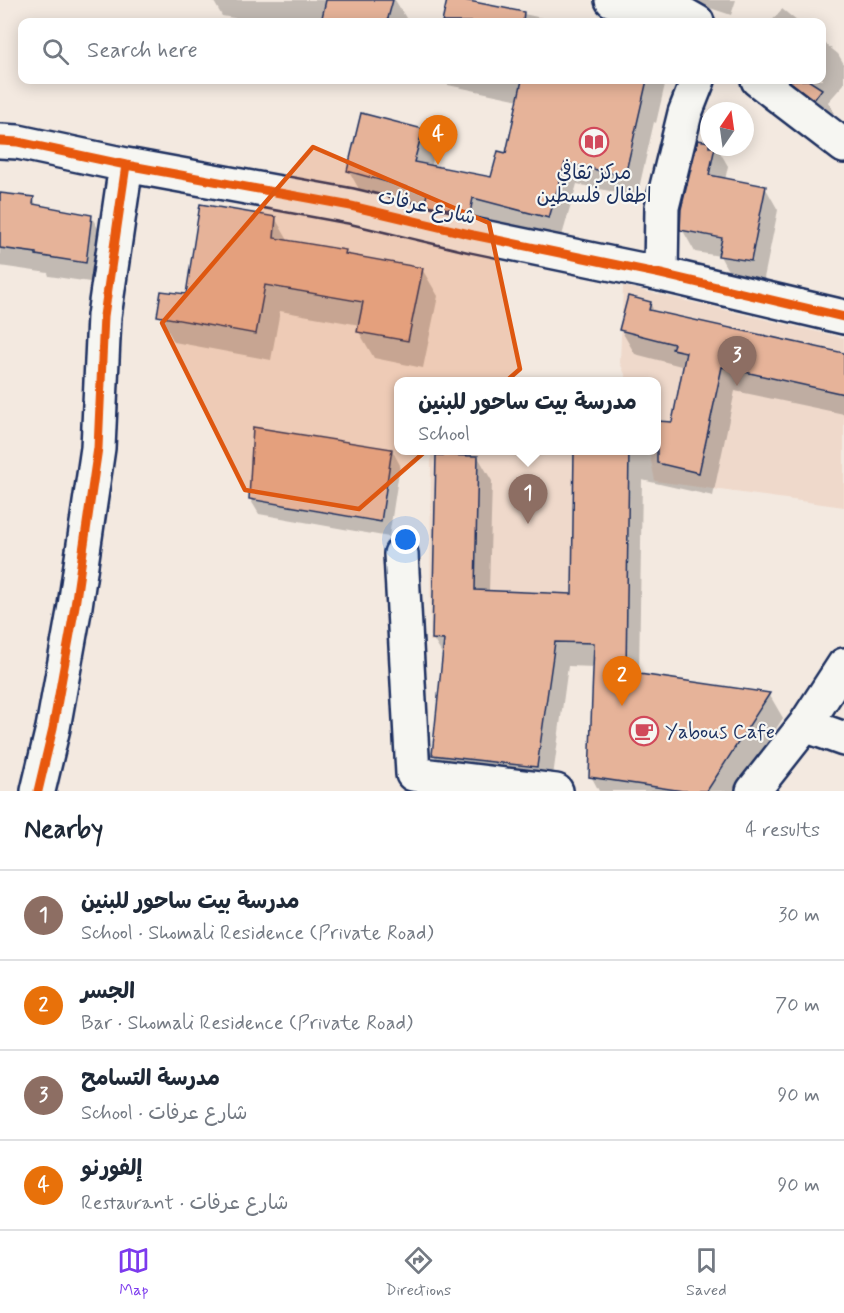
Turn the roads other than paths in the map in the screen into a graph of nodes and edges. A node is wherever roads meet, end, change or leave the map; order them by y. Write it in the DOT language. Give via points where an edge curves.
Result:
graph roads {
  1 [pos="612,0"];
  2 [pos="690,18"];
  3 [pos="696,84"];
  4 [pos="763,84"];
  5 [pos="0,141"];
  6 [pos="844,146"];
  7 [pos="126,165"];
  8 [pos="661,274"];
  9 [pos="844,317"];
  10 [pos="400,554"];
  11 [pos="844,665"];
  12 [pos="806,725"];
  13 [pos="844,739"];
  14 [pos="38,791"];
  15 [pos="556,791"];
  16 [pos="753,791"];
  1 -- 2 [label="street"];
  3 -- 8 [label="street" via="685,113 662,207"];
  4 -- 6 [label="street"];
  5 -- 7 [label="street, شارع عرفات"];
  7 -- 8 [label="street, شارع عرفات" via="351,206"];
  7 -- 14 [label="street" via="104,316 98,448 73,618"];
  8 -- 9 [label="street, شارع عرفات"];
  10 -- 15 [label="street" via="413,774"];
  11 -- 12 [label="street"];
  12 -- 13 [label="street"];
  12 -- 16 [label="street"];
}
